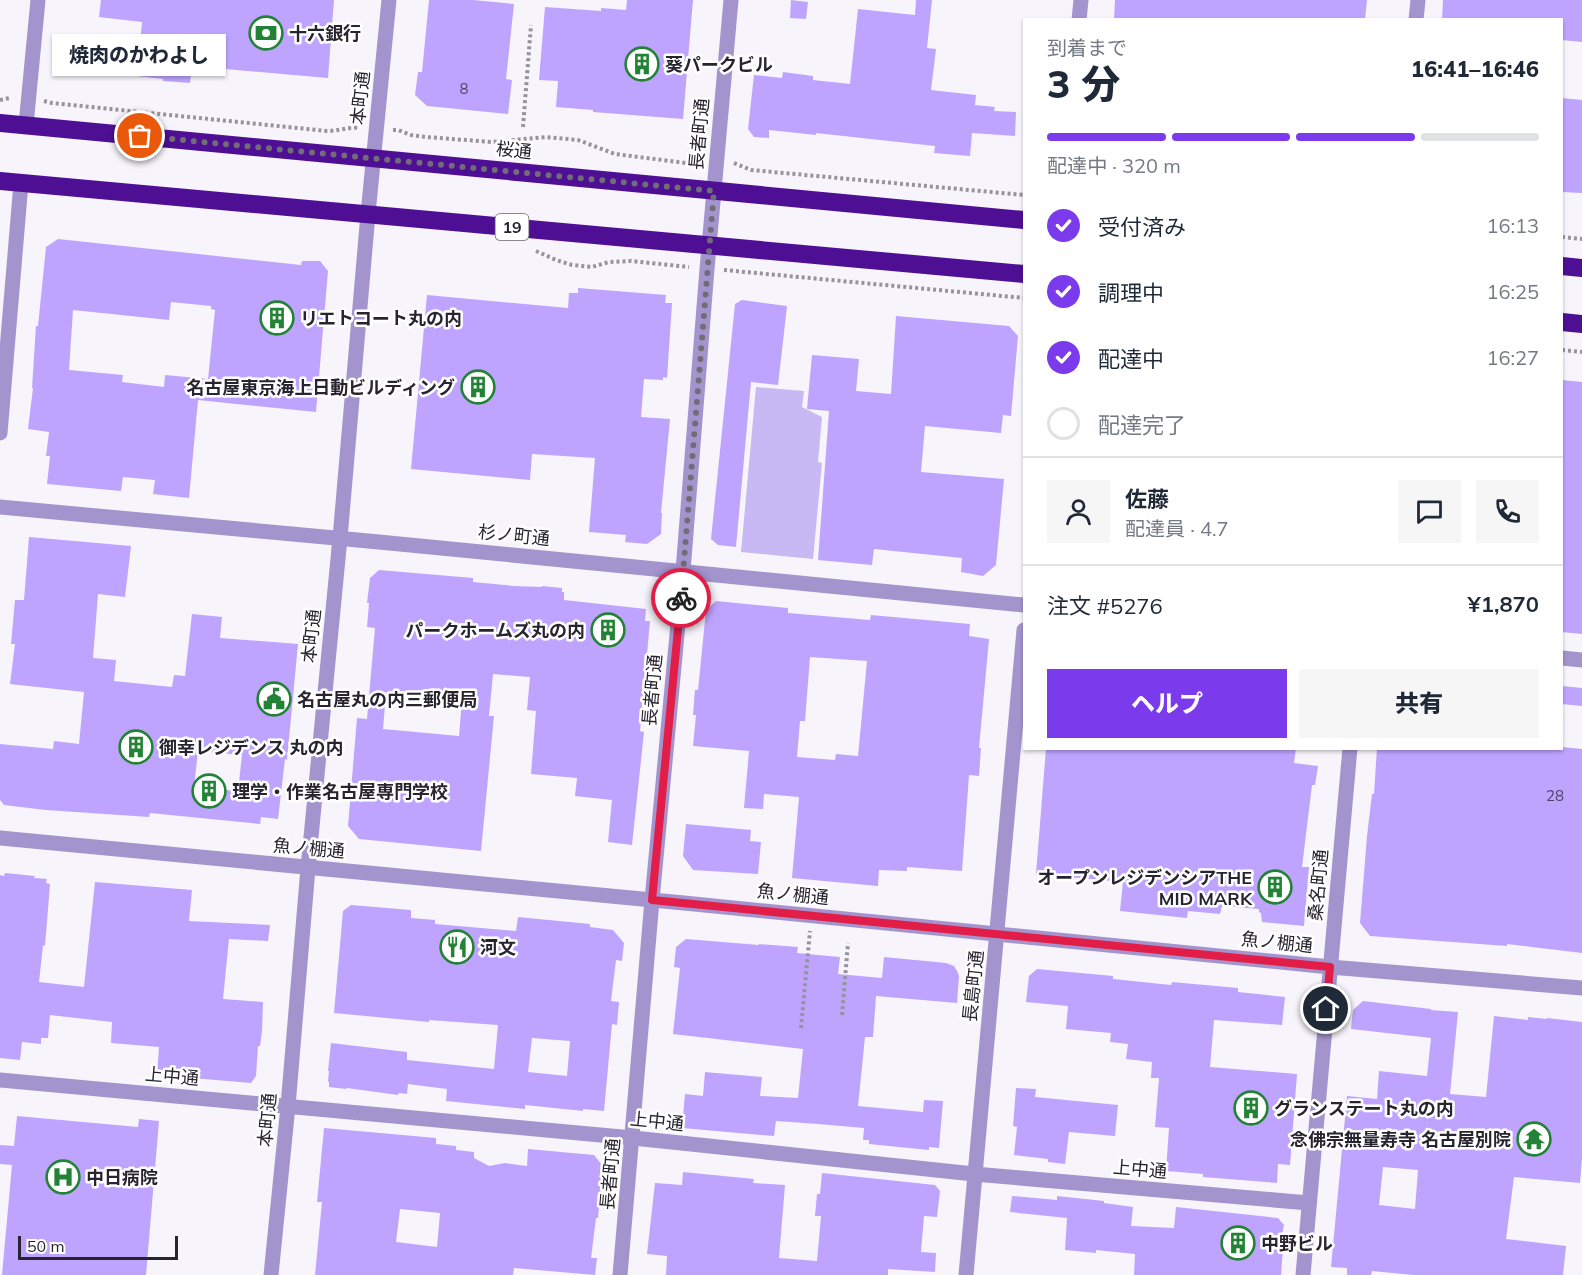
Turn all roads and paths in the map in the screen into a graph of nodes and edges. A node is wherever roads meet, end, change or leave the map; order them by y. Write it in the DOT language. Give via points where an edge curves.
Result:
graph roads {
  1 [pos="38,0"];
  2 [pos="389,0"];
  3 [pos="730,0"];
  4 [pos="1081,0"];
  5 [pos="1418,0"];
  6 [pos="1079,18"];
  7 [pos="1416,18"];
  8 [pos="531,25"];
  9 [pos="28,98"];
  10 [pos="0,100"];
  11 [pos="0,123"];
  12 [pos="26,125"];
  13 [pos="523,127"];
  14 [pos="377,129"];
  15 [pos="717,157"];
  16 [pos="374,158"];
  17 [pos="0,181"];
  18 [pos="21,183"];
  19 [pos="714,191"];
  20 [pos="1023,195"];
  21 [pos="368,214"];
  22 [pos="1023,220"];
  23 [pos="1563,237"];
  24 [pos="1582,239"];
  25 [pos="709,246"];
  26 [pos="528,249"];
  27 [pos="1563,267"];
  28 [pos="1582,268"];
  29 [pos="707,269"];
  30 [pos="1023,274"];
  31 [pos="1023,298"];
  32 [pos="1563,322"];
  33 [pos="1582,324"];
  34 [pos="1563,350"];
  35 [pos="1582,352"];
  36 [pos="0,433"];
  37 [pos="0,507"];
  38 [pos="340,538"];
  39 [pos="683,571"];
  40 [pos="1023,605"];
  41 [pos="1023,642"];
  42 [pos="1563,658"];
  43 [pos="1582,660"];
  44 [pos="1350,750"];
  45 [pos="0,838"];
  46 [pos="308,868"];
  47 [pos="652,900"];
  48 [pos="812,915"];
  49 [pos="998,933"];
  50 [pos="848,943"];
  51 [pos="1330,967"];
  52 [pos="1582,988"];
  53 [pos="842,1015"];
  54 [pos="801,1028"];
  55 [pos="0,1080"];
  56 [pos="288,1106"];
  57 [pos="633,1138"];
  58 [pos="974,1174"];
  59 [pos="1309,1203"];
  60 [pos="271,1275"];
  61 [pos="620,1275"];
  62 [pos="966,1275"];
  63 [pos="1303,1275"];
  1 -- 9 [label="street"];
  2 -- 14 [label="street, 本町通"];
  3 -- 15 [label="street, 長者町通"];
  4 -- 6 [label="street"];
  5 -- 7 [label="street"];
  8 -- 13 [label="path"];
  9 -- 10 [label="path"];
  9 -- 12 [label="street"];
  9 -- 14 [label="path" via="337,131 354,127"];
  11 -- 12 [label="highway, 桜通"];
  12 -- 16 [label="highway, 桜通"];
  14 -- 15 [label="path" via="492,142 546,137 578,140 615,154 682,163"];
  14 -- 16 [label="street, 本町通"];
  15 -- 19 [label="street, 長者町通"];
  15 -- 20 [label="path" via="752,170"];
  16 -- 19 [label="highway, 桜通"];
  16 -- 21 [label="street, 本町通"];
  17 -- 18 [label="highway, 19"];
  18 -- 21 [label="highway, 19"];
  18 -- 36 [label="street"];
  19 -- 22 [label="highway, 桜通"];
  19 -- 25 [label="street, 長者町通"];
  21 -- 25 [label="highway, 19"];
  21 -- 38 [label="street, 本町通"];
  23 -- 24 [label="path"];
  25 -- 29 [label="street, 長者町通"];
  25 -- 30 [label="highway, 19"];
  26 -- 29 [label="path" via="572,265 592,267 631,261"];
  27 -- 28 [label="highway"];
  29 -- 31 [label="path"];
  29 -- 39 [label="street, 長者町通"];
  32 -- 33 [label="highway"];
  34 -- 35 [label="path"];
  37 -- 38 [label="street, 杉ノ町通"];
  38 -- 39 [label="street, 杉ノ町通"];
  38 -- 46 [label="street, 本町通"];
  39 -- 40 [label="street, 杉ノ町通"];
  39 -- 47 [label="street, 長者町通"];
  41 -- 49 [label="street, 長島町通"];
  42 -- 43 [label="street"];
  44 -- 51 [label="street, 桑名町通"];
  45 -- 46 [label="street, 魚ノ棚通"];
  46 -- 47 [label="street, 魚ノ棚通"];
  46 -- 56 [label="street, 本町通"];
  47 -- 48 [label="street, 魚ノ棚通"];
  47 -- 57 [label="street, 長者町通"];
  48 -- 49 [label="street, 魚ノ棚通"];
  48 -- 54 [label="path"];
  49 -- 51 [label="street, 魚ノ棚通"];
  49 -- 58 [label="street, 長島町通"];
  50 -- 53 [label="path"];
  51 -- 52 [label="street, 魚ノ棚通"];
  51 -- 59 [label="street, 桑名町通"];
  55 -- 56 [label="street, 上中通"];
  56 -- 57 [label="street, 上中通"];
  56 -- 60 [label="street, 本町通"];
  57 -- 58 [label="street, 上中通"];
  57 -- 61 [label="street, 長者町通"];
  58 -- 59 [label="street, 上中通"];
  58 -- 62 [label="street, 長島町通"];
  59 -- 63 [label="street, 桑名町通"];
}
